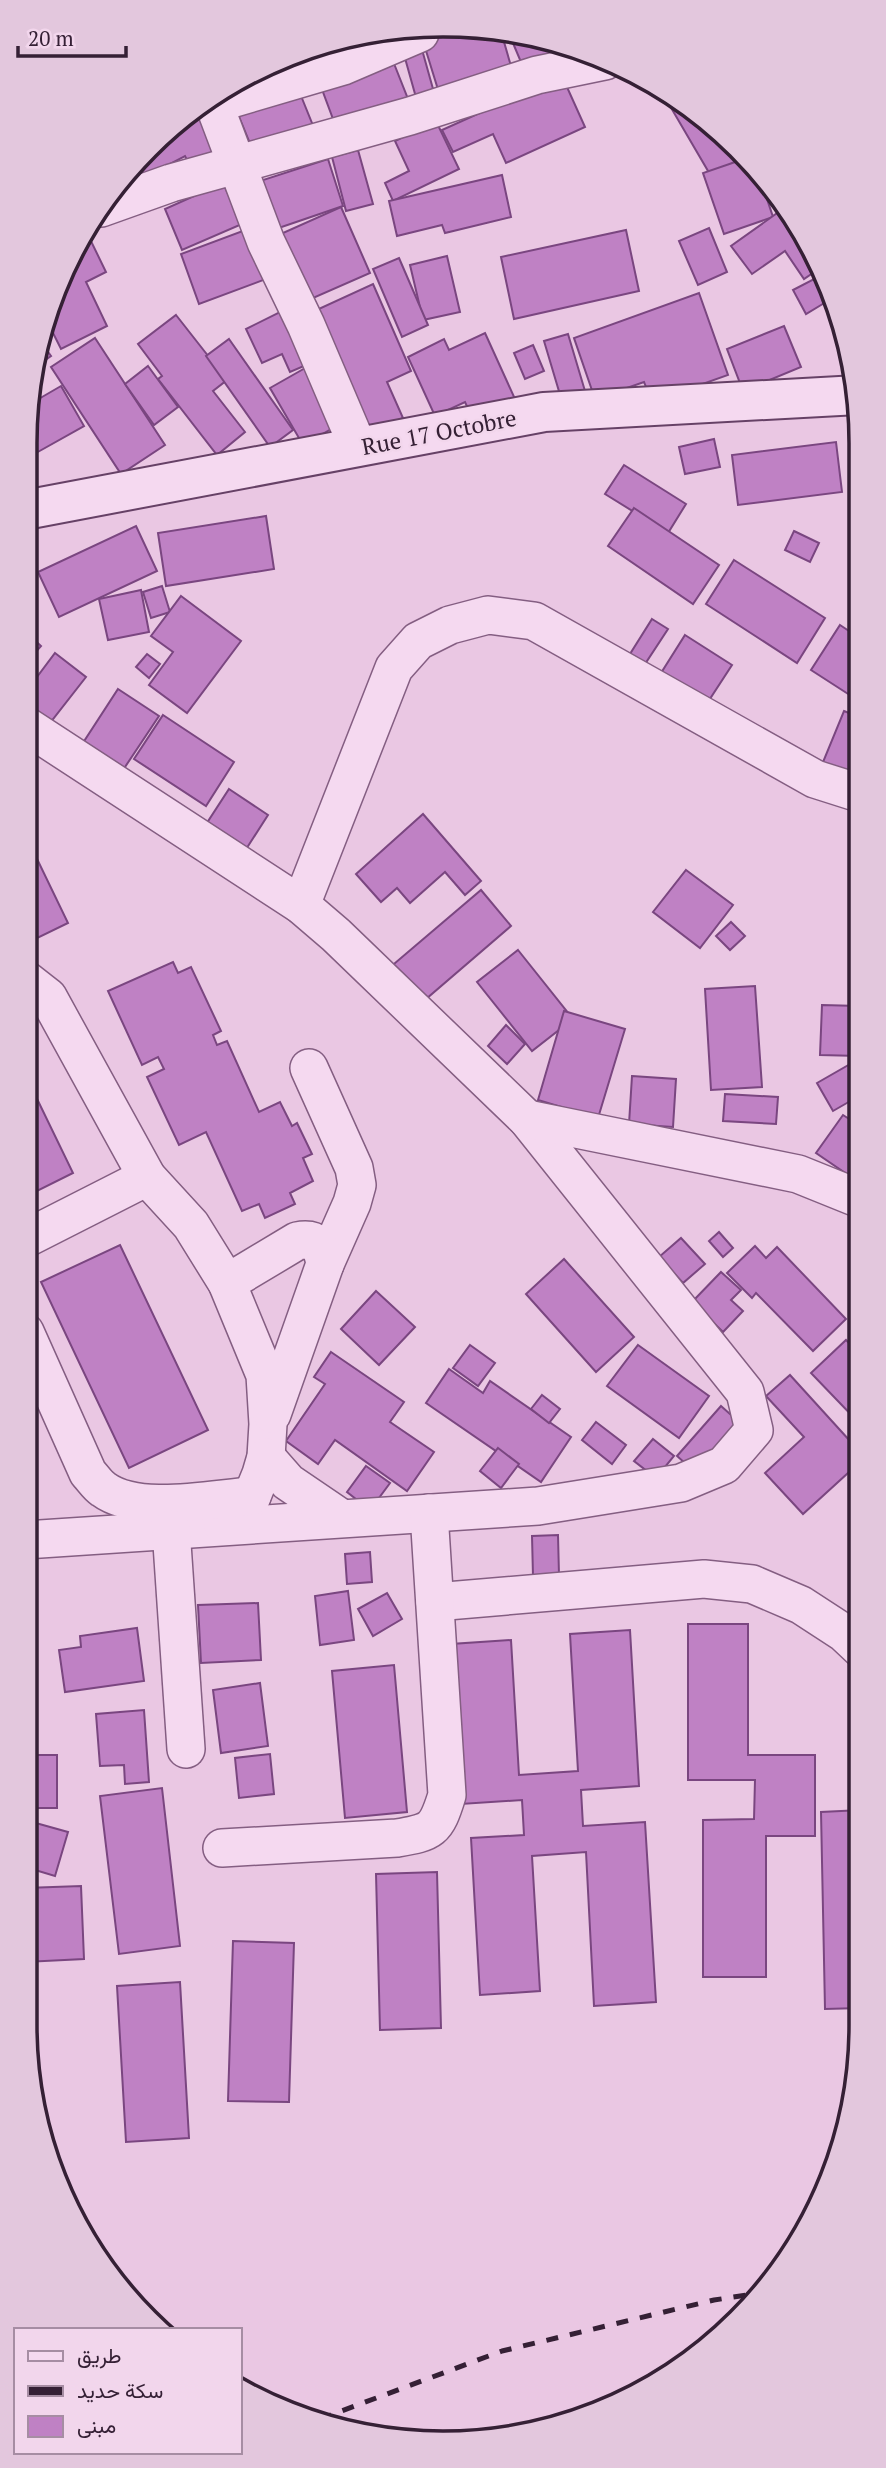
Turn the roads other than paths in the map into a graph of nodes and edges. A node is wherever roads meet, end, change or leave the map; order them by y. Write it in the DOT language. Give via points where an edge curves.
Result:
graph roads {
  1 [pos="406,39"];
  2 [pos="589,64"];
  3 [pos="229,97"];
  4 [pos="215,107"];
  5 [pos="236,165"];
  6 [pos="116,203"];
  7 [pos="846,396"];
  8 [pos="358,447"];
  9 [pos="37,508"];
  10 [pos="37,734"];
  11 [pos="849,790"];
  12 [pos="301,905"];
  13 [pos="37,989"];
  14 [pos="309,1068"];
  15 [pos="527,1119"];
  16 [pos="146,1177"];
  17 [pos="849,1195"];
  18 [pos="37,1232"];
  19 [pos="326,1264"];
  20 [pos="227,1283"];
  21 [pos="37,1361"];
  22 [pos="267,1440"];
  23 [pos="252,1496"];
  24 [pos="429,1513"];
  25 [pos="341,1518"];
  26 [pos="223,1525"];
  27 [pos="171,1529"];
  28 [pos="37,1539"];
  29 [pos="435,1602"];
  30 [pos="849,1638"];
  31 [pos="186,1749"];
  32 [pos="222,1848"];
  1 -- 3 [label="street" via="342,66"];
  2 -- 5 [label="street" via="537,75"];
  4 -- 5 [label="street"];
  5 -- 6 [label="street"];
  5 -- 8 [label="street"];
  7 -- 8 [label="street, Rue 17 Octobre" via="544,412"];
  8 -- 9 [label="street, Rue 17 Octobre"];
  10 -- 12 [label="street"];
  11 -- 12 [label="street" via="816,779 534,621 488,615 450,625 418,641 394,668"];
  12 -- 15 [label="street"];
  13 -- 16 [label="street" via="48,998"];
  14 -- 19 [label="street" via="354,1168 356,1185"];
  15 -- 17 [label="street" via="798,1174"];
  15 -- 24 [label="street" via="745,1392 754,1430 724,1465 681,1483 538,1506"];
  16 -- 18 [label="street"];
  16 -- 20 [label="street" via="191,1224"];
  19 -- 20 [label="street" via="323,1249 308,1239"];
  19 -- 22 [label="street"];
  20 -- 22 [label="street" via="265,1376"];
  21 -- 23 [label="street" via="88,1473 102,1489 149,1505"];
  22 -- 23 [label="street"];
  22 -- 25 [label="street" via="288,1482"];
  23 -- 26 [label="street" via="240,1513"];
  24 -- 25 [label="street"];
  24 -- 29 [label="street"];
  25 -- 26 [label="street"];
  26 -- 27 [label="street"];
  27 -- 28 [label="street"];
  27 -- 31 [label="street"];
  29 -- 30 [label="street" via="704,1578 752,1584 801,1605"];
  29 -- 32 [label="street" via="447,1795 439,1820 425,1833 397,1838"];
}
